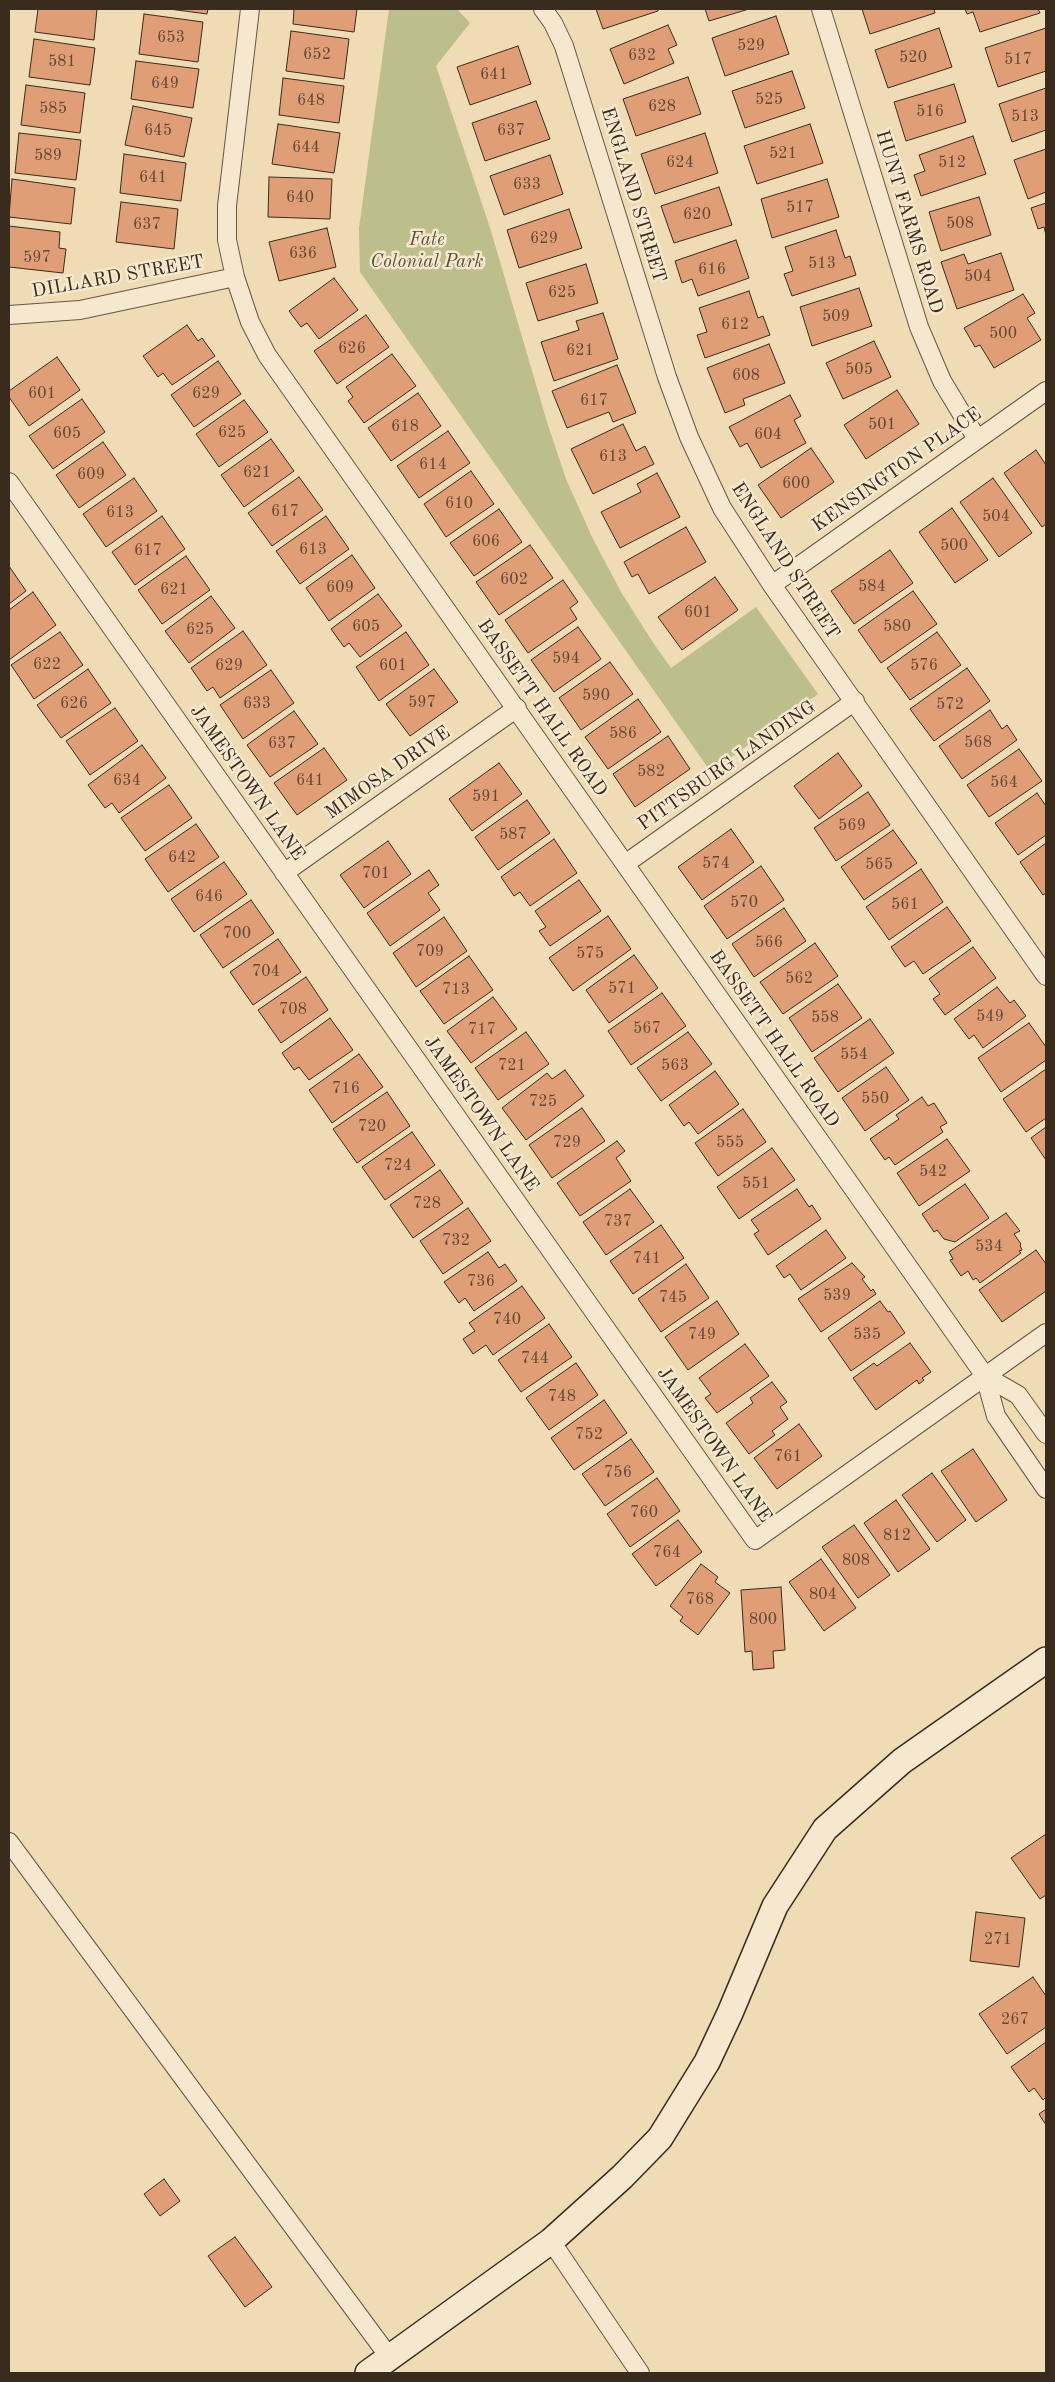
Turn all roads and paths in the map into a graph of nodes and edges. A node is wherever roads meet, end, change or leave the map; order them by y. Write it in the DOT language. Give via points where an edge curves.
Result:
graph roads {
  1 [pos="250,9"];
  2 [pos="542,9"];
  3 [pos="821,9"];
  4 [pos="235,277"];
  5 [pos="9,315"];
  6 [pos="1046,391"];
  7 [pos="977,439"];
  8 [pos="9,482"];
  9 [pos="772,584"];
  10 [pos="854,701"];
  11 [pos="517,708"];
  12 [pos="625,864"];
  13 [pos="284,873"];
  14 [pos="1046,976"];
  15 [pos="1046,1333"];
  16 [pos="985,1376"];
  17 [pos="1046,1434"];
  18 [pos="1046,1489"];
  19 [pos="1046,1660"];
  20 [pos="9,1842"];
  21 [pos="551,2241"];
  22 [pos="390,2358"];
  23 [pos="368,2373"];
  24 [pos="640,2373"];
  1 -- 4 [label="street, BASSETT HALL ROAD" via="227,206 227,240"];
  2 -- 9 [label="street, ENGLAND STREET" via="564,46 689,437 722,508"];
  3 -- 7 [label="street, HUNT FARMS ROAD" via="919,326 942,381"];
  4 -- 5 [label="street, DILLARD STREET" via="80,310"];
  4 -- 11 [label="street, BASSETT HALL ROAD" via="250,322 267,355"];
  6 -- 7 [label="street, KENSINGTON PLACE"];
  7 -- 9 [label="street, KENSINGTON PLACE"];
  8 -- 13 [label="street, JAMESTOWN LANE"];
  9 -- 10 [label="street, ENGLAND STREET"];
  10 -- 12 [label="street, PITTSBURG LANDING"];
  10 -- 14 [label="street, ENGLAND STREET"];
  11 -- 12 [label="street, BASSETT HALL ROAD"];
  11 -- 13 [label="street, MIMOSA DRIVE"];
  12 -- 16 [label="street, BASSETT HALL ROAD"];
  13 -- 16 [label="street, JAMESTOWN LANE" via="755,1540"];
  15 -- 16 [label="street"];
  16 -- 17 [label="street, BASSETT HALL ROAD" via="1018,1395"];
  16 -- 18 [label="street, BASSETT HALL ROAD" via="996,1416"];
  19 -- 21 [label="main road" via="902,1761 825,1829 775,1906 707,2062 660,2138"];
  20 -- 22 [label="street"];
  21 -- 22 [label="main road"];
  21 -- 24 [label="street"];
  22 -- 23 [label="main road"];
}
